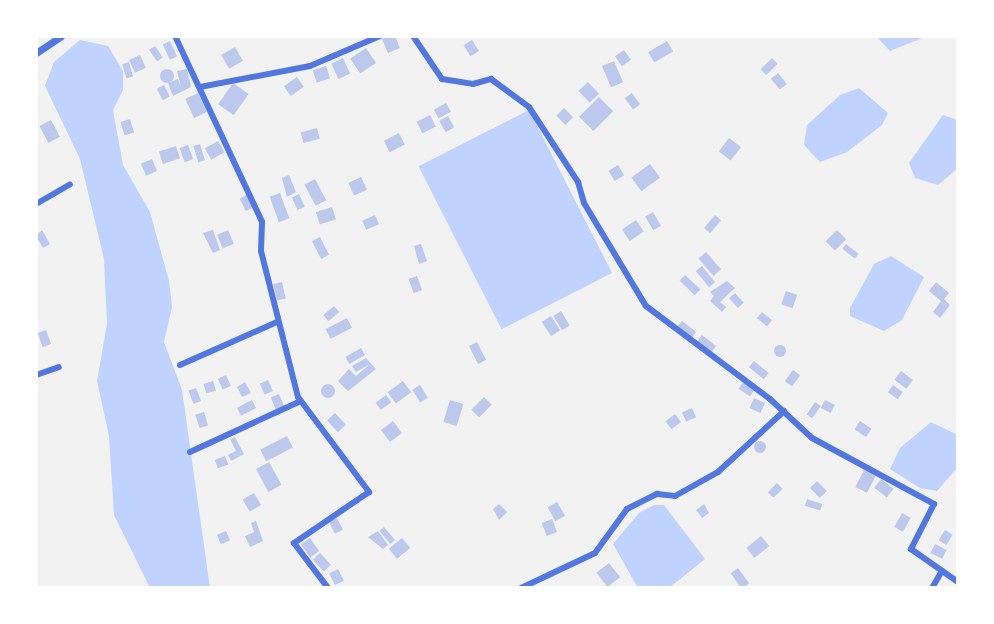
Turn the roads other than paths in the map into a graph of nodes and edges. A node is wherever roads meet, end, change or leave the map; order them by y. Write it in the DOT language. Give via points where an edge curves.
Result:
graph roads {
  1 [pos="61,36"];
  2 [pos="175,36"];
  3 [pos="380,36"];
  4 [pos="413,36"];
  5 [pos="36,53"];
  6 [pos="200,87"];
  7 [pos="70,184"];
  8 [pos="36,204"];
  9 [pos="277,322"];
  10 [pos="180,365"];
  11 [pos="59,367"];
  12 [pos="36,375"];
  13 [pos="301,401"];
  14 [pos="784,411"];
  15 [pos="190,452"];
  16 [pos="942,571"];
  17 [pos="958,582"];
  18 [pos="328,588"];
  19 [pos="521,588"];
  20 [pos="932,588"];
  1 -- 5 [label="street"];
  2 -- 6 [label="street"];
  3 -- 6 [label="street" via="310,66"];
  4 -- 14 [label="street" via="442,79 473,84 491,79 529,107 578,182 584,203 646,306"];
  6 -- 9 [label="street" via="262,222 261,251"];
  7 -- 8 [label="street"];
  9 -- 10 [label="street"];
  9 -- 13 [label="street"];
  11 -- 12 [label="street"];
  13 -- 15 [label="street"];
  13 -- 18 [label="street" via="369,492 294,543"];
  14 -- 16 [label="street" via="812,438 934,504 911,549"];
  14 -- 19 [label="street" via="718,472 675,496 657,494 627,509 595,553"];
  16 -- 17 [label="street"];
  16 -- 20 [label="street"];
}
